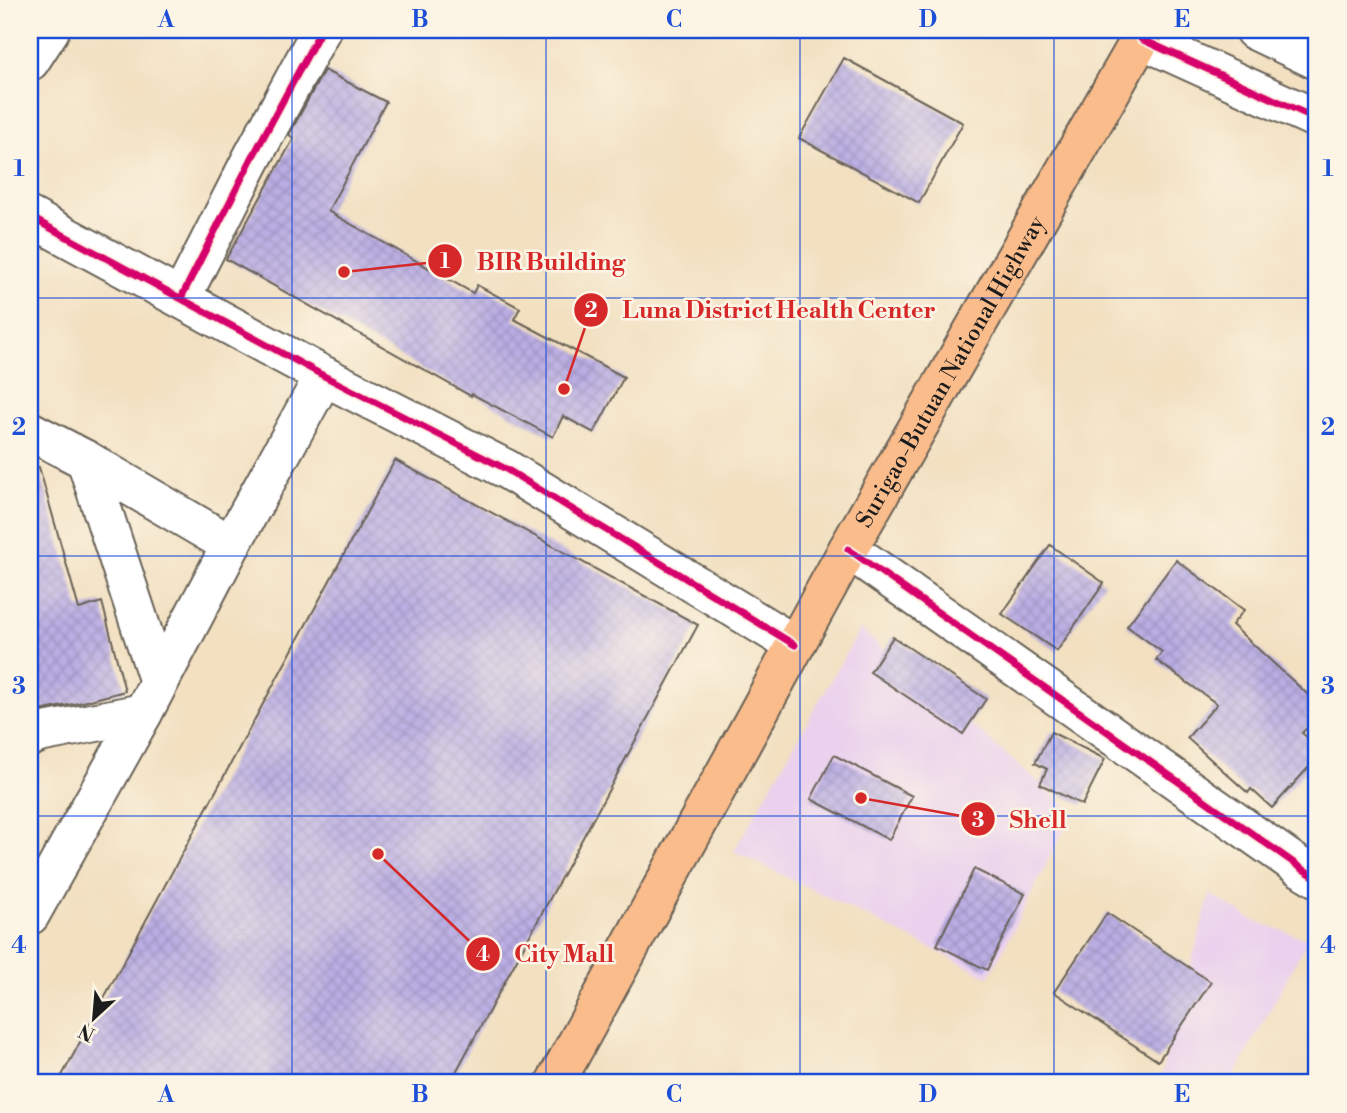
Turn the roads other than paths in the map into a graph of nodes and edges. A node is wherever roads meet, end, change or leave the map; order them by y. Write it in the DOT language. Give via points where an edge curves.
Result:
graph roads {
  1 [pos="50,30"];
  2 [pos="321,30"];
  3 [pos="1254,30"];
  4 [pos="1144,34"];
  5 [pos="1317,60"];
  6 [pos="30,61"];
  7 [pos="1317,119"];
  8 [pos="30,217"];
  9 [pos="181,298"];
  10 [pos="324,376"];
  11 [pos="30,431"];
  12 [pos="86,460"];
  13 [pos="231,545"];
  14 [pos="848,549"];
  15 [pos="795,645"];
  16 [pos="151,697"];
  17 [pos="30,737"];
  18 [pos="1317,877"];
  19 [pos="30,915"];
  20 [pos="555,1083"];
  1 -- 6 [label="street"];
  2 -- 9 [label="street"];
  3 -- 5 [label="street"];
  4 -- 7 [label="street"];
  4 -- 14 [label="highway, Surigao-Butuan National Highway"];
  8 -- 9 [label="street"];
  9 -- 10 [label="street"];
  10 -- 13 [label="street"];
  10 -- 15 [label="street" via="506,469"];
  11 -- 12 [label="street"];
  12 -- 13 [label="street"];
  12 -- 16 [label="street"];
  13 -- 16 [label="street"];
  14 -- 15 [label="highway, Surigao-Butuan National Highway"];
  14 -- 18 [label="street"];
  15 -- 20 [label="highway, Surigao-Butuan National Highway"];
  16 -- 17 [label="street"];
  16 -- 19 [label="street"];
}
